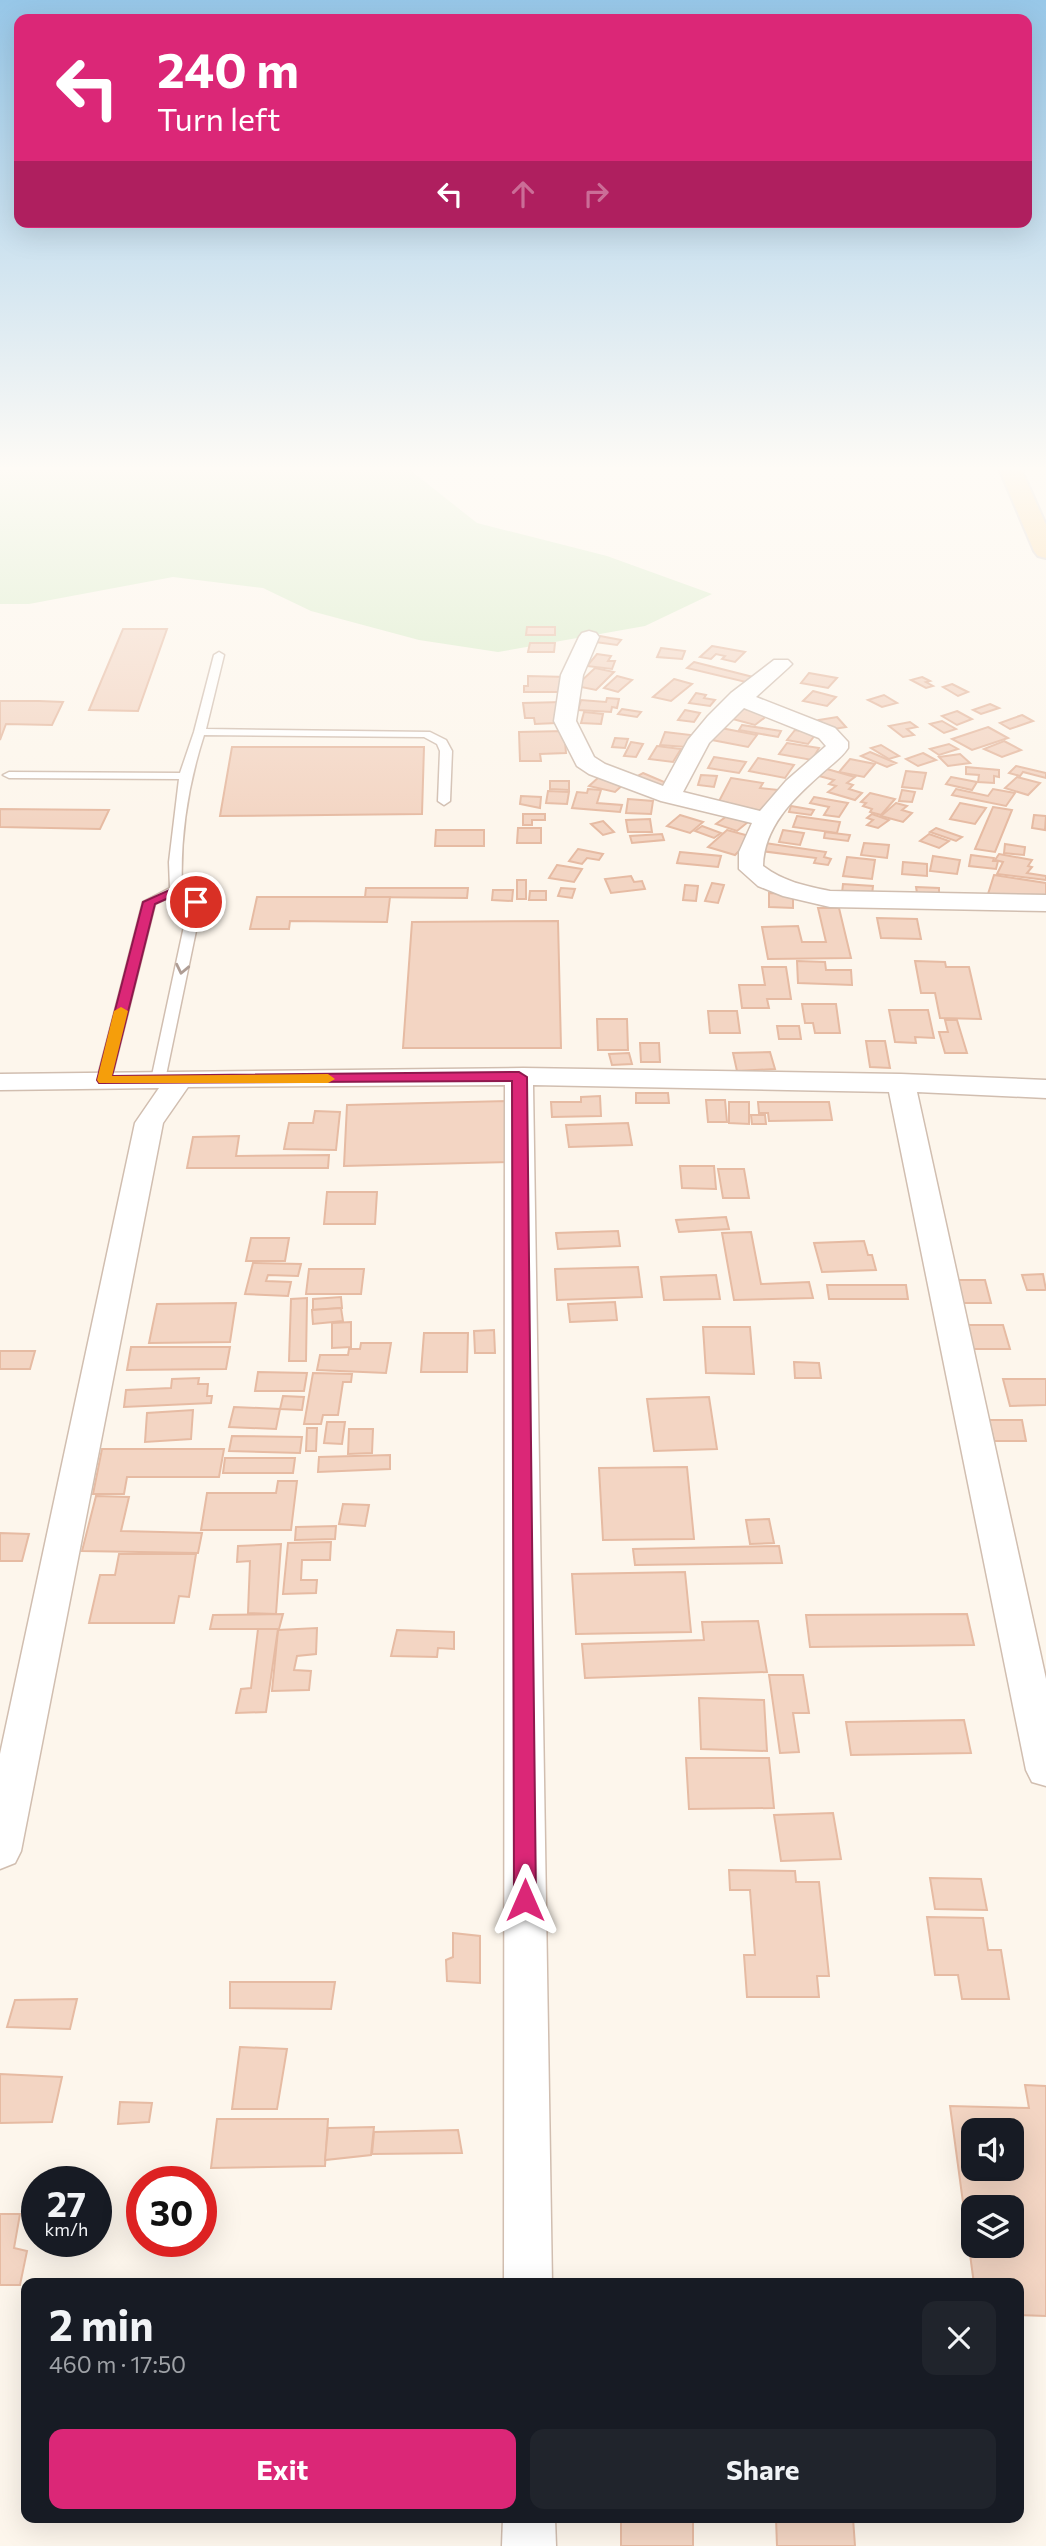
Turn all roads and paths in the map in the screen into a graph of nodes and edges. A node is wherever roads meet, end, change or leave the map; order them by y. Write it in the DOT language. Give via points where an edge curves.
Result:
graph roads {
  1 [pos="589,637"];
  2 [pos="219,655"];
  3 [pos="781,664"];
  4 [pos="739,698"];
  5 [pos="200,732"];
  6 [pos="9,775"];
  7 [pos="185,776"];
  8 [pos="669,796"];
  9 [pos="444,802"];
  10 [pos="767,820"];
  11 [pos="176,890"];
  12 [pos="1046,903"];
  13 [pos="519,1077"];
  14 [pos="104,1080"];
  15 [pos="168,1080"];
  16 [pos="0,1082"];
  17 [pos="901,1082"];
  18 [pos="1046,1089"];
  19 [pos="149,1123"];
  20 [pos="1046,1770"];
  21 [pos="0,1851"];
  22 [pos="528,2278"];
  23 [pos="529,2523"];
  24 [pos="529,2546"];
  1 -- 8 [label="street" via="572,676 565,721 579,752 597,769"];
  2 -- 5 [label="lane"];
  3 -- 4 [label="street"];
  4 -- 8 [label="street" via="699,740"];
  4 -- 10 [label="street" via="827,733 837,742 836,748 779,800"];
  5 -- 7 [label="lane"];
  5 -- 9 [label="lane" via="426,734 442,742 446,751"];
  6 -- 7 [label="lane"];
  7 -- 11 [label="lane"];
  8 -- 10 [label="street"];
  10 -- 12 [label="street" via="748,855 751,869 792,891 830,899"];
  11 -- 14 [label="lane" via="149,902"];
  11 -- 15 [label="lane, one-way" via="196,902"];
  13 -- 15 [label="street"];
  13 -- 17 [label="street"];
  13 -- 22 [label="street"];
  14 -- 15 [label="street"];
  14 -- 16 [label="street"];
  14 -- 19 [label="street"];
  15 -- 19 [label="street"];
  17 -- 18 [label="street"];
  17 -- 20 [label="street"];
  19 -- 21 [label="street"];
  23 -- 24 [label="street"];
}
